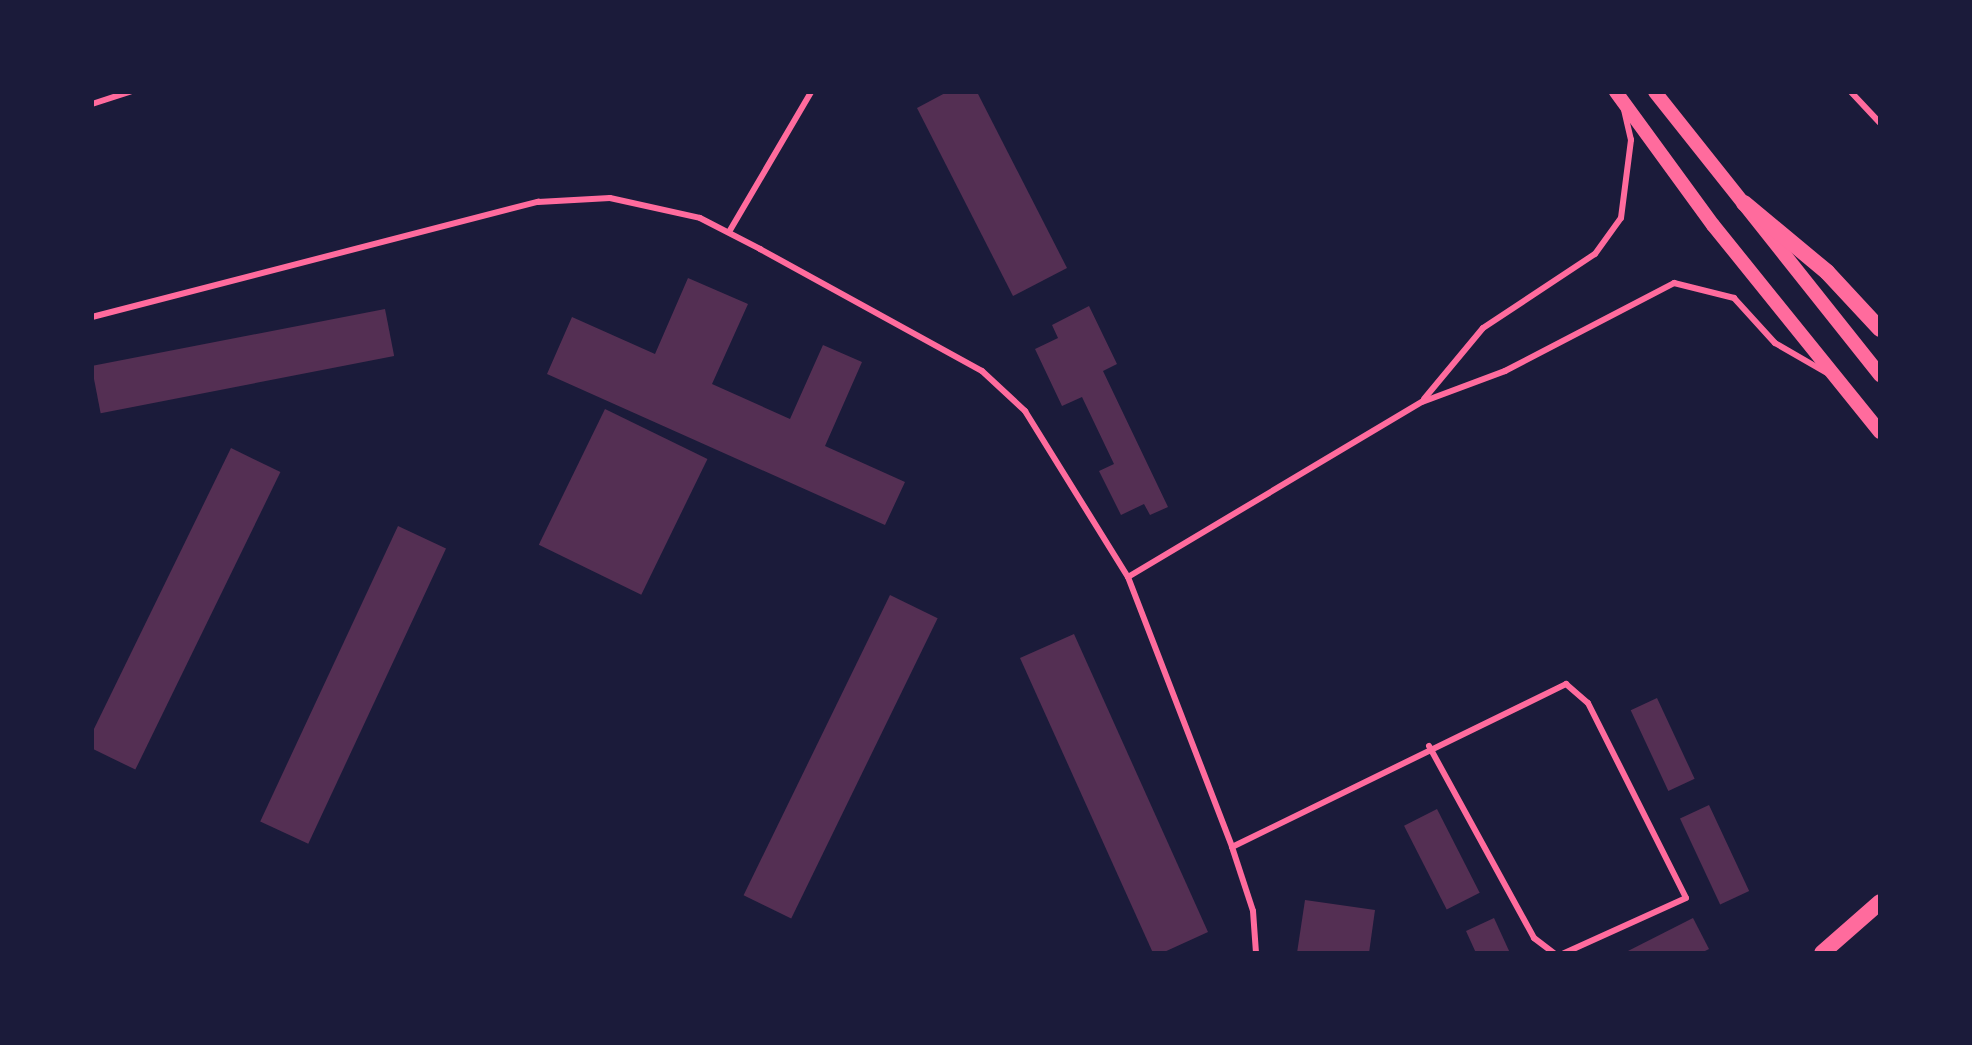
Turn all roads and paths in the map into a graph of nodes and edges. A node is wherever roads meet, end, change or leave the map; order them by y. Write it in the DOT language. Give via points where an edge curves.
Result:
graph roads {
  1 [pos="130,92"];
  2 [pos="811,92"];
  3 [pos="1655,92"];
  4 [pos="1851,92"];
  5 [pos="1619,95"];
  6 [pos="92,104"];
  7 [pos="1880,123"];
  8 [pos="1744,203"];
  9 [pos="729,232"];
  10 [pos="92,317"];
  11 [pos="1880,329"];
  12 [pos="1880,375"];
  13 [pos="1831,376"];
  14 [pos="1422,402"];
  15 [pos="1880,432"];
  16 [pos="1128,577"];
  17 [pos="1429,746"];
  18 [pos="1232,847"];
  19 [pos="1880,902"];
  20 [pos="1256,953"];
  21 [pos="1554,953"];
  22 [pos="1564,953"];
  23 [pos="1822,953"];
  1 -- 6 [label="lane"];
  2 -- 9 [label="lane"];
  3 -- 8 [label="street"];
  4 -- 7 [label="lane"];
  5 -- 13 [label="street"];
  5 -- 14 [label="lane" via="1631,140 1621,218 1595,254 1483,328"];
  8 -- 11 [label="main road" via="1827,272"];
  8 -- 12 [label="street"];
  9 -- 10 [label="lane" via="700,218 610,198 538,202"];
  9 -- 16 [label="lane" via="982,371 1025,411"];
  13 -- 14 [label="lane" via="1775,343 1734,298 1674,283 1505,371"];
  13 -- 15 [label="street"];
  14 -- 16 [label="lane"];
  16 -- 18 [label="lane"];
  17 -- 18 [label="lane"];
  17 -- 21 [label="lane" via="1534,938"];
  17 -- 22 [label="lane" via="1566,684 1588,703 1686,898"];
  18 -- 20 [label="lane" via="1253,911"];
  19 -- 23 [label="main road"];
}
